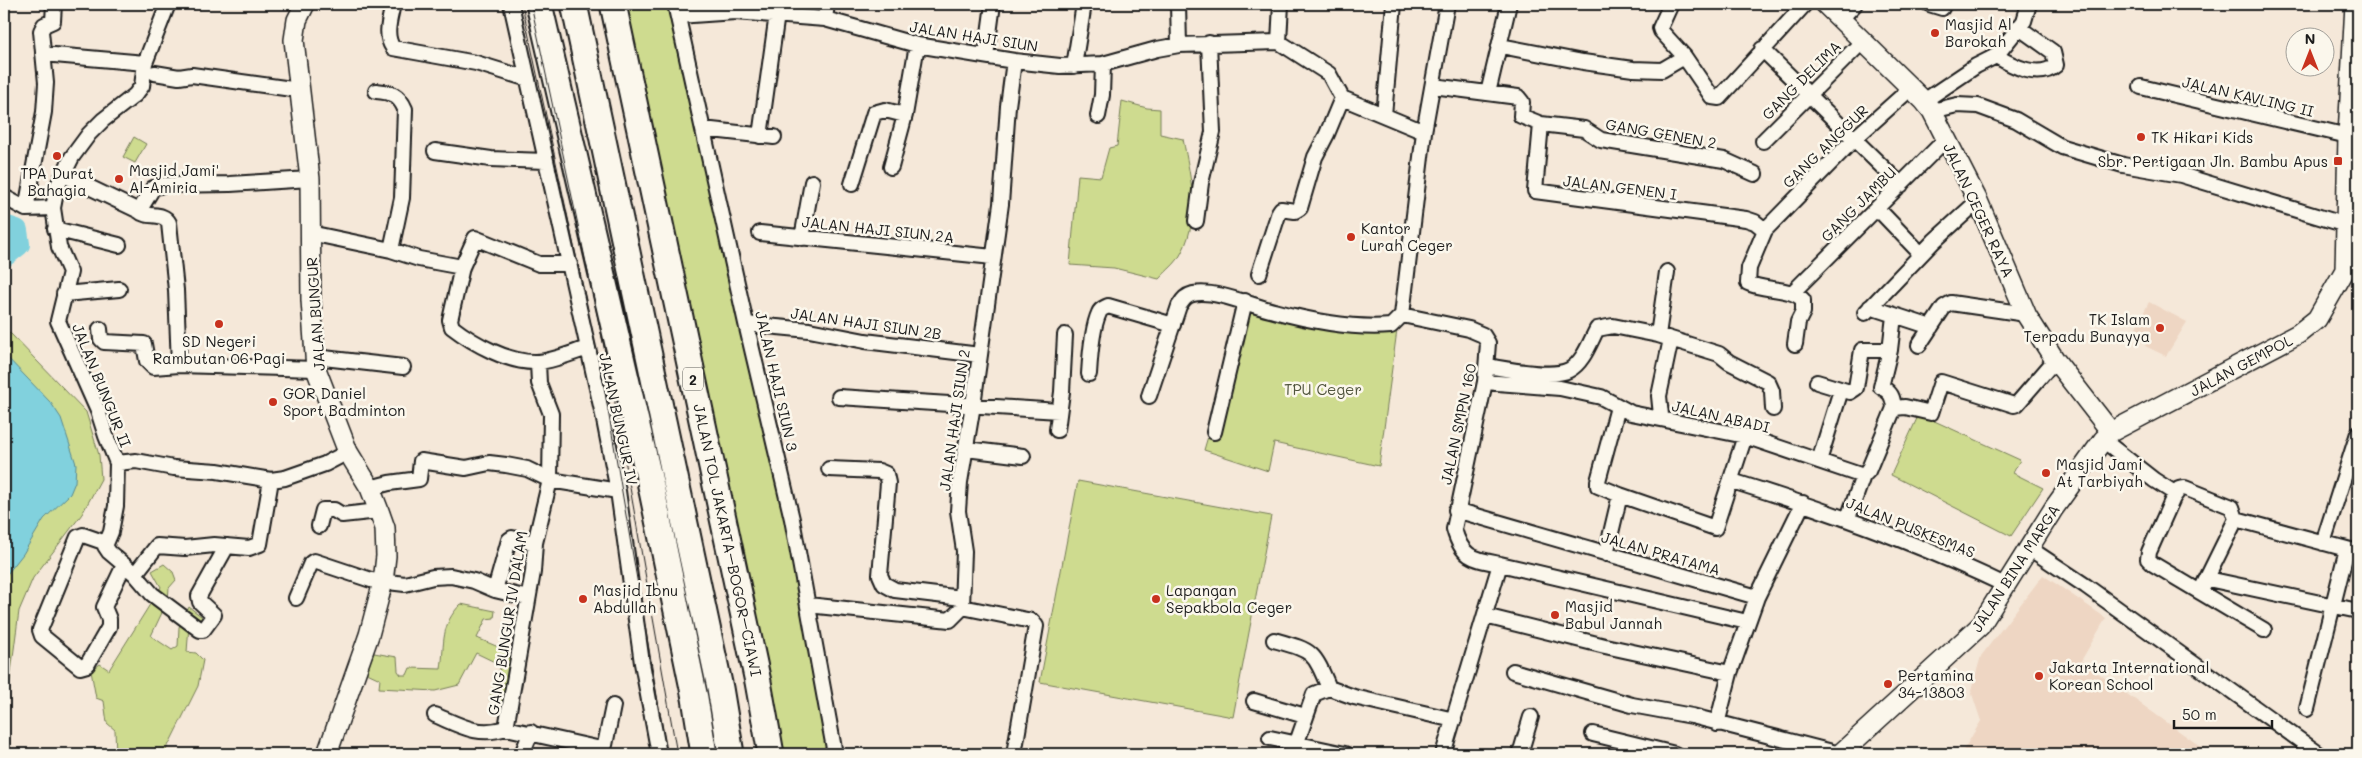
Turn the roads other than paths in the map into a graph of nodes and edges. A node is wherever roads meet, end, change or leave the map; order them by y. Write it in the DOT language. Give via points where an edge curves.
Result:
graph roads {
  1 [pos="54,4"];
  2 [pos="168,4"];
  3 [pos="305,4"];
  4 [pos="393,4"];
  5 [pos="511,4"];
  6 [pos="540,4"];
  7 [pos="574,4"];
  8 [pos="827,4"];
  9 [pos="993,4"];
  10 [pos="1084,4"];
  11 [pos="1178,4"];
  12 [pos="1282,4"];
  13 [pos="1394,4"];
  14 [pos="1447,4"];
  15 [pos="1509,4"];
  16 [pos="1671,4"];
  17 [pos="1805,4"];
  18 [pos="1825,4"];
  19 [pos="1855,4"];
  20 [pos="2029,4"];
  21 [pos="2356,4"];
  22 [pos="614,8"];
  23 [pos="715,8"];
  24 [pos="677,10"];
  25 [pos="777,14"];
  26 [pos="825,19"];
  27 [pos="1840,19"];
  28 [pos="2018,27"];
  29 [pos="1279,42"];
  30 [pos="1862,42"];
  31 [pos="1209,43"];
  32 [pos="917,45"];
  33 [pos="1179,45"];
  34 [pos="1501,46"];
  35 [pos="1762,49"];
  36 [pos="43,54"];
  37 [pos="986,56"];
  38 [pos="1996,56"];
  39 [pos="1679,60"];
  40 [pos="1014,61"];
  41 [pos="1103,64"];
  42 [pos="1074,66"];
  43 [pos="150,68"];
  44 [pos="528,79"];
  45 [pos="1433,86"];
  46 [pos="2141,87"];
  47 [pos="1910,88"];
  48 [pos="299,90"];
  49 [pos="376,91"];
  50 [pos="1488,93"];
  51 [pos="2354,93"];
  52 [pos="1808,95"];
  53 [pos="1342,98"];
  54 [pos="1928,106"];
  55 [pos="905,115"];
  56 [pos="1384,115"];
  57 [pos="1098,116"];
  58 [pos="1541,124"];
  59 [pos="703,130"];
  60 [pos="1424,132"];
  61 [pos="760,136"];
  62 [pos="2348,136"];
  63 [pos="774,138"];
  64 [pos="1854,139"];
  65 [pos="1946,139"];
  66 [pos="1763,141"];
  67 [pos="435,151"];
  68 [pos="546,161"];
  69 [pos="892,167"];
  70 [pos="1755,174"];
  71 [pos="64,175"];
  72 [pos="310,179"];
  73 [pos="812,182"];
  74 [pos="852,184"];
  75 [pos="1901,185"];
  76 [pos="4,198"];
  77 [pos="1978,200"];
  78 [pos="53,208"];
  79 [pos="1876,208"];
  80 [pos="26,209"];
  81 [pos="139,210"];
  82 [pos="1196,221"];
  83 [pos="2346,225"];
  84 [pos="55,229"];
  85 [pos="1765,230"];
  86 [pos="310,233"];
  87 [pos="760,233"];
  88 [pos="802,238"];
  89 [pos="119,245"];
  90 [pos="391,250"];
  91 [pos="1921,254"];
  92 [pos="993,257"];
  93 [pos="570,264"];
  94 [pos="2352,265"];
  95 [pos="462,267"];
  96 [pos="1668,272"];
  97 [pos="1259,274"];
  98 [pos="119,289"];
  99 [pos="1794,292"];
  100 [pos="64,294"];
  101 [pos="1245,301"];
  102 [pos="2026,314"];
  103 [pos="1402,315"];
  104 [pos="1894,316"];
  105 [pos="746,324"];
  106 [pos="1173,324"];
  107 [pos="1930,327"];
  108 [pos="100,330"];
  109 [pos="1064,335"];
  110 [pos="1665,337"];
  111 [pos="1795,344"];
  112 [pos="1919,345"];
  113 [pos="588,348"];
  114 [pos="1890,350"];
  115 [pos="980,355"];
  116 [pos="2055,360"];
  117 [pos="315,363"];
  118 [pos="538,363"];
  119 [pos="179,365"];
  120 [pos="1488,366"];
  121 [pos="403,367"];
  122 [pos="1089,374"];
  123 [pos="1485,382"];
  124 [pos="1817,382"];
  125 [pos="1841,390"];
  126 [pos="1149,396"];
  127 [pos="839,397"];
  128 [pos="974,405"];
  129 [pos="1618,407"];
  130 [pos="1894,408"];
  131 [pos="1773,409"];
  132 [pos="1059,411"];
  133 [pos="1661,415"];
  134 [pos="1057,430"];
  135 [pos="1214,432"];
  136 [pos="2358,433"];
  137 [pos="1745,436"];
  138 [pos="2107,436"];
  139 [pos="966,449"];
  140 [pos="348,452"];
  141 [pos="1023,456"];
  142 [pos="1819,461"];
  143 [pos="117,463"];
  144 [pos="829,469"];
  145 [pos="1864,476"];
  146 [pos="271,480"];
  147 [pos="550,480"];
  148 [pos="1732,481"];
  149 [pos="370,488"];
  150 [pos="618,491"];
  151 [pos="1620,495"];
  152 [pos="2174,496"];
  153 [pos="1803,503"];
  154 [pos="1456,510"];
  155 [pos="379,511"];
  156 [pos="1848,518"];
  157 [pos="2236,519"];
  158 [pos="319,526"];
  159 [pos="106,542"];
  160 [pos="535,543"];
  161 [pos="2323,543"];
  162 [pos="227,546"];
  163 [pos="2029,548"];
  164 [pos="2353,551"];
  165 [pos="1606,554"];
  166 [pos="1500,564"];
  167 [pos="124,565"];
  168 [pos="135,574"];
  169 [pos="2208,579"];
  170 [pos="383,582"];
  171 [pos="2005,585"];
  172 [pos="495,590"];
  173 [pos="2200,592"];
  174 [pos="1757,597"];
  175 [pos="296,598"];
  176 [pos="528,598"];
  177 [pos="962,603"];
  178 [pos="808,605"];
  179 [pos="2334,606"];
  180 [pos="2358,612"];
  181 [pos="1485,616"];
  182 [pos="1747,622"];
  183 [pos="2264,630"];
  184 [pos="1274,640"];
  185 [pos="1513,671"];
  186 [pos="1730,673"];
  187 [pos="1329,688"];
  188 [pos="1254,701"];
  189 [pos="613,706"];
  190 [pos="2307,709"];
  191 [pos="435,715"];
  192 [pos="1305,716"];
  193 [pos="1532,717"];
  194 [pos="1454,720"];
  195 [pos="1717,724"];
  196 [pos="506,728"];
  197 [pos="531,732"];
  198 [pos="1593,734"];
  199 [pos="1270,738"];
  200 [pos="1296,745"];
  201 [pos="327,754"];
  202 [pos="522,754"];
  203 [pos="659,754"];
  204 [pos="704,754"];
  205 [pos="731,754"];
  206 [pos="771,754"];
  207 [pos="835,754"];
  208 [pos="1014,754"];
  209 [pos="1346,754"];
  210 [pos="1443,754"];
  211 [pos="1520,754"];
  212 [pos="1675,754"];
  213 [pos="1840,754"];
  214 [pos="2319,754"];
  1 -- 36 [label="street" via="53,21 44,25 41,31"];
  2 -- 43 [label="street, JALAN BUNGUR II"];
  3 -- 48 [label="street, JALAN BUNGUR" via="297,20 294,40"];
  4 -- 44 [label="street" via="388,32 393,48 476,63"];
  5 -- 44 [label="street"];
  6 -- 204 [label="highway" via="651,486"];
  7 -- 205 [label="highway" via="716,669"];
  8 -- 26 [label="street"];
  9 -- 37 [label="street"];
  10 -- 42 [label="street"];
  11 -- 33 [label="street"];
  12 -- 29 [label="street"];
  13 -- 56 [label="street"];
  14 -- 45 [label="street"];
  15 -- 34 [label="street"];
  16 -- 35 [label="street" via="1661,32 1684,56 1712,97 1719,98"];
  17 -- 35 [label="street"];
  18 -- 27 [label="street, JALAN CEGER RAYA"];
  19 -- 27 [label="street"];
  20 -- 28 [label="street" via="2024,21"];
  21 -- 51 [label="street"];
  22 -- 206 [label="highway, JALAN TOL JAKARTA–BOGOR–CIAWI / 2"];
  23 -- 24 [label="street, JALAN HAJI SIUN"];
  23 -- 25 [label="street, JALAN HAJI SIUN"];
  24 -- 59 [label="street, JALAN HAJI SIUN 3"];
  25 -- 26 [label="street, JALAN HAJI SIUN"];
  25 -- 61 [label="street"];
  26 -- 32 [label="street, JALAN HAJI SIUN"];
  27 -- 30 [label="street, JALAN CEGER RAYA"];
  28 -- 38 [label="street"];
  28 -- 38 [label="street" via="2053,52 2056,65 2052,69 2036,71 2018,68"];
  29 -- 31 [label="street, JALAN HAJI SIUN"];
  29 -- 53 [label="street" via="1329,74"];
  30 -- 47 [label="street, JALAN CEGER RAYA"];
  30 -- 52 [label="street, GANG DELIMA"];
  31 -- 33 [label="street, JALAN HAJI SIUN"];
  31 -- 82 [label="street" via="1213,132"];
  32 -- 37 [label="street, JALAN HAJI SIUN"];
  32 -- 55 [label="street"];
  33 -- 41 [label="street, JALAN HAJI SIUN"];
  34 -- 39 [label="street" via="1633,69 1662,70"];
  34 -- 50 [label="street"];
  35 -- 52 [label="street"];
  36 -- 43 [label="street"];
  36 -- 80 [label="street" via="44,112"];
  37 -- 40 [label="street, JALAN HAJI SIUN"];
  38 -- 54 [label="street" via="1976,66"];
  40 -- 42 [label="street, JALAN HAJI SIUN"];
  40 -- 92 [label="street, JALAN HAJI SIUN 2"];
  41 -- 42 [label="street, JALAN HAJI SIUN"];
  41 -- 57 [label="street"];
  43 -- 48 [label="street" via="179,77 200,76"];
  43 -- 71 [label="street, JALAN BUNGUR II" via="135,95 89,134 72,156"];
  44 -- 68 [label="street"];
  45 -- 50 [label="street, GANG GENEN 2"];
  45 -- 60 [label="street"];
  46 -- 62 [label="street, JALAN KAVLING II"];
  47 -- 54 [label="street, JALAN CEGER RAYA"];
  47 -- 64 [label="street, GANG ANGGUR"];
  48 -- 72 [label="street, JALAN BUNGUR"];
  49 -- 90 [label="street" via="395,95 405,109 402,198"];
  50 -- 58 [label="street, GANG GENEN 2" via="1518,97 1522,102 1521,116"];
  51 -- 62 [label="street"];
  52 -- 64 [label="street"];
  52 -- 66 [label="street, GANG DELIMA"];
  53 -- 56 [label="street"];
  53 -- 97 [label="street" via="1315,157 1300,208 1295,211 1281,209 1279,212"];
  54 -- 65 [label="street, JALAN CEGER RAYA"];
  54 -- 83 [label="street" via="1978,106 2016,120 2062,147 2123,165 2181,175"];
  55 -- 69 [label="street"];
  55 -- 74 [label="street" via="885,110 874,113"];
  56 -- 60 [label="street"];
  58 -- 70 [label="street, GANG GENEN 2" via="1584,129 1601,140 1718,159"];
  58 -- 85 [label="street, JALAN GENEN I" via="1535,191 1746,219"];
  59 -- 61 [label="street"];
  59 -- 105 [label="street, JALAN HAJI SIUN 3"];
  60 -- 103 [label="street"];
  61 -- 63 [label="street"];
  62 -- 83 [label="street"];
  64 -- 75 [label="street"];
  64 -- 85 [label="street, GANG ANGGUR"];
  65 -- 75 [label="street, GANG JAMBU"];
  65 -- 77 [label="street, JALAN CEGER RAYA"];
  67 -- 68 [label="street" via="491,159"];
  68 -- 93 [label="street"];
  71 -- 78 [label="street, JALAN BUNGUR II" via="57,187"];
  71 -- 81 [label="street"];
  72 -- 81 [label="street" via="163,185 153,188"];
  72 -- 86 [label="street, JALAN BUNGUR"];
  73 -- 88 [label="street"];
  75 -- 79 [label="street, GANG JAMBU"];
  76 -- 80 [label="street"];
  77 -- 91 [label="street"];
  77 -- 102 [label="street, JALAN CEGER RAYA"];
  78 -- 80 [label="street"];
  78 -- 84 [label="street, JALAN BUNGUR II"];
  79 -- 91 [label="street"];
  79 -- 99 [label="street, GANG JAMBU"];
  81 -- 119 [label="street" via="142,214 162,217 169,223"];
  83 -- 94 [label="street"];
  84 -- 89 [label="street"];
  84 -- 100 [label="street, JALAN BUNGUR II" via="58,247 70,272"];
  85 -- 99 [label="street" via="1749,268 1748,283 1772,291"];
  86 -- 90 [label="street"];
  86 -- 117 [label="street, JALAN BUNGUR"];
  87 -- 88 [label="street, JALAN HAJI SIUN 2A"];
  88 -- 92 [label="street, JALAN HAJI SIUN 2A"];
  90 -- 95 [label="street"];
  91 -- 104 [label="street" via="1867,310"];
  92 -- 115 [label="street, JALAN HAJI SIUN 2"];
  93 -- 95 [label="street" via="539,264 475,238"];
  93 -- 113 [label="street"];
  94 -- 138 [label="street, JALAN GEMPOL" via="2317,319 2298,334"];
  95 -- 118 [label="street, JALAN BUNGUR IV" via="450,320 452,327 499,354"];
  96 -- 110 [label="street"];
  98 -- 100 [label="street"];
  99 -- 111 [label="street" via="1803,300"];
  100 -- 143 [label="street, JALAN BUNGUR II" via="58,321"];
  101 -- 103 [label="street" via="1275,312 1379,327 1391,326"];
  101 -- 106 [label="street" via="1194,294 1185,297"];
  101 -- 135 [label="street"];
  102 -- 107 [label="street" via="1951,303 1944,307"];
  102 -- 116 [label="street, JALAN CEGER RAYA"];
  103 -- 120 [label="street, JALAN SMPN 160" via="1483,335 1488,343"];
  104 -- 107 [label="street"];
  104 -- 114 [label="street"];
  105 -- 115 [label="street, JALAN HAJI SIUN 2B"];
  105 -- 178 [label="street, JALAN HAJI SIUN 3" via="792,519"];
  106 -- 122 [label="street" via="1108,306 1102,308"];
  106 -- 126 [label="street"];
  107 -- 112 [label="street"];
  108 -- 119 [label="street" via="104,342 144,344 147,361 153,366"];
  109 -- 132 [label="street"];
  110 -- 120 [label="street" via="1604,326 1597,329 1581,358 1569,370 1554,373"];
  110 -- 131 [label="street" via="1719,354 1761,377 1772,391"];
  110 -- 133 [label="street" via="1659,396"];
  113 -- 118 [label="street, JALAN BUNGUR IV"];
  113 -- 150 [label="street, JALAN BUNGUR IV"];
  114 -- 125 [label="street" via="1862,350 1856,388 1850,392"];
  114 -- 130 [label="street" via="1881,387 1893,398"];
  115 -- 128 [label="street, JALAN HAJI SIUN 2"];
  116 -- 130 [label="street" via="2018,404 1942,382 1931,413"];
  116 -- 138 [label="street, JALAN CEGER RAYA"];
  117 -- 119 [label="street"];
  117 -- 121 [label="street"];
  117 -- 140 [label="street, JALAN BUNGUR"];
  118 -- 147 [label="street, GANG BUNGUR IV DALAM" via="539,383 551,414"];
  120 -- 123 [label="street, JALAN SMPN 160"];
  123 -- 129 [label="street, JALAN ABADI" via="1560,388 1601,397"];
  123 -- 154 [label="street, JALAN SMPN 160"];
  124 -- 125 [label="street"];
  125 -- 142 [label="street"];
  127 -- 128 [label="street"];
  128 -- 132 [label="street"];
  128 -- 139 [label="street, JALAN HAJI SIUN 2"];
  129 -- 137 [label="street, JALAN ABADI" via="1644,416"];
  129 -- 151 [label="street" via="1598,486"];
  130 -- 145 [label="street"];
  132 -- 134 [label="street"];
  136 -- 161 [label="street"];
  137 -- 142 [label="street, JALAN ABADI"];
  137 -- 148 [label="street"];
  138 -- 152 [label="street"];
  138 -- 163 [label="street, JALAN BINA MARGA"];
  139 -- 141 [label="street"];
  139 -- 177 [label="street, JALAN HAJI SIUN 2" via="958,511 964,551"];
  140 -- 146 [label="street, JALAN BUNGUR II" via="317,467"];
  140 -- 149 [label="street, JALAN BUNGUR"];
  142 -- 145 [label="street, JALAN ABADI"];
  143 -- 146 [label="street, JALAN BUNGUR II" via="136,461"];
  143 -- 159 [label="street" via="116,506"];
  144 -- 177 [label="street" via="886,474 888,483 880,575 884,584 894,590"];
  145 -- 156 [label="street"];
  146 -- 162 [label="street" via="260,544 249,548"];
  147 -- 149 [label="street" via="506,464 488,463 466,468 421,461 419,479"];
  147 -- 150 [label="street"];
  147 -- 160 [label="street, GANG BUNGUR IV DALAM"];
  148 -- 151 [label="street" via="1715,528"];
  148 -- 153 [label="street, JALAN PUSKESMAS"];
  149 -- 155 [label="street, JALAN BUNGUR"];
  150 -- 203 [label="street, JALAN BUNGUR IV" via="642,663"];
  151 -- 165 [label="street"];
  152 -- 157 [label="street" via="2185,488 2232,507"];
  152 -- 173 [label="street" via="2148,559"];
  153 -- 156 [label="street, JALAN PUSKESMAS"];
  153 -- 174 [label="street"];
  154 -- 165 [label="street, JALAN PRATAMA"];
  154 -- 166 [label="street, JALAN SMPN 160" via="1454,529 1458,545 1468,555"];
  155 -- 158 [label="street" via="342,515 334,510 323,510"];
  155 -- 170 [label="street, JALAN BUNGUR" via="385,528"];
  156 -- 171 [label="street, JALAN PUSKESMAS" via="1955,560"];
  157 -- 161 [label="street"];
  157 -- 169 [label="street"];
  159 -- 167 [label="street" via="107,550"];
  159 -- 167 [label="street" via="84,534 78,537 40,630 42,636 80,667 87,666 108,631 109,619 104,607"];
  160 -- 172 [label="street" via="509,540"];
  160 -- 176 [label="street, GANG BUNGUR IV DALAM"];
  161 -- 164 [label="street"];
  162 -- 168 [label="street" via="157,546"];
  162 -- 168 [label="street" via="198,598 214,614 203,630 152,594"];
  163 -- 171 [label="street, JALAN BINA MARGA"];
  163 -- 214 [label="street"];
  164 -- 179 [label="street"];
  165 -- 174 [label="street, JALAN PRATAMA"];
  166 -- 181 [label="street"];
  166 -- 182 [label="street, JALAN SMPN 160"];
  167 -- 168 [label="street"];
  169 -- 173 [label="street"];
  169 -- 179 [label="street"];
  170 -- 172 [label="street" via="405,584 451,576"];
  170 -- 175 [label="street" via="314,561"];
  170 -- 201 [label="street, JALAN BUNGUR" via="369,635"];
  171 -- 213 [label="street, JALAN BINA MARGA" via="1980,626"];
  172 -- 176 [label="street"];
  173 -- 183 [label="street"];
  174 -- 182 [label="street"];
  176 -- 196 [label="street, GANG BUNGUR IV DALAM"];
  177 -- 178 [label="street" via="950,620"];
  177 -- 208 [label="street" via="1035,623"];
  178 -- 207 [label="street, JALAN HAJI SIUN 3"];
  179 -- 180 [label="street"];
  179 -- 190 [label="street"];
  181 -- 186 [label="street"];
  181 -- 194 [label="street"];
  182 -- 186 [label="street"];
  184 -- 187 [label="street" via="1306,650 1314,656"];
  185 -- 195 [label="street" via="1632,705"];
  186 -- 195 [label="street"];
  187 -- 192 [label="street" via="1314,694"];
  187 -- 194 [label="street" via="1354,697"];
  188 -- 192 [label="street"];
  189 -- 197 [label="street, GANG BUNGUR IV DALAM" via="604,748"];
  191 -- 196 [label="street" via="472,730 493,732"];
  192 -- 200 [label="street"];
  193 -- 211 [label="street"];
  194 -- 210 [label="street"];
  195 -- 213 [label="street"];
  196 -- 197 [label="street, GANG BUNGUR IV DALAM"];
  197 -- 202 [label="street"];
  198 -- 212 [label="street"];
  199 -- 200 [label="street"];
  200 -- 209 [label="street"];
}
